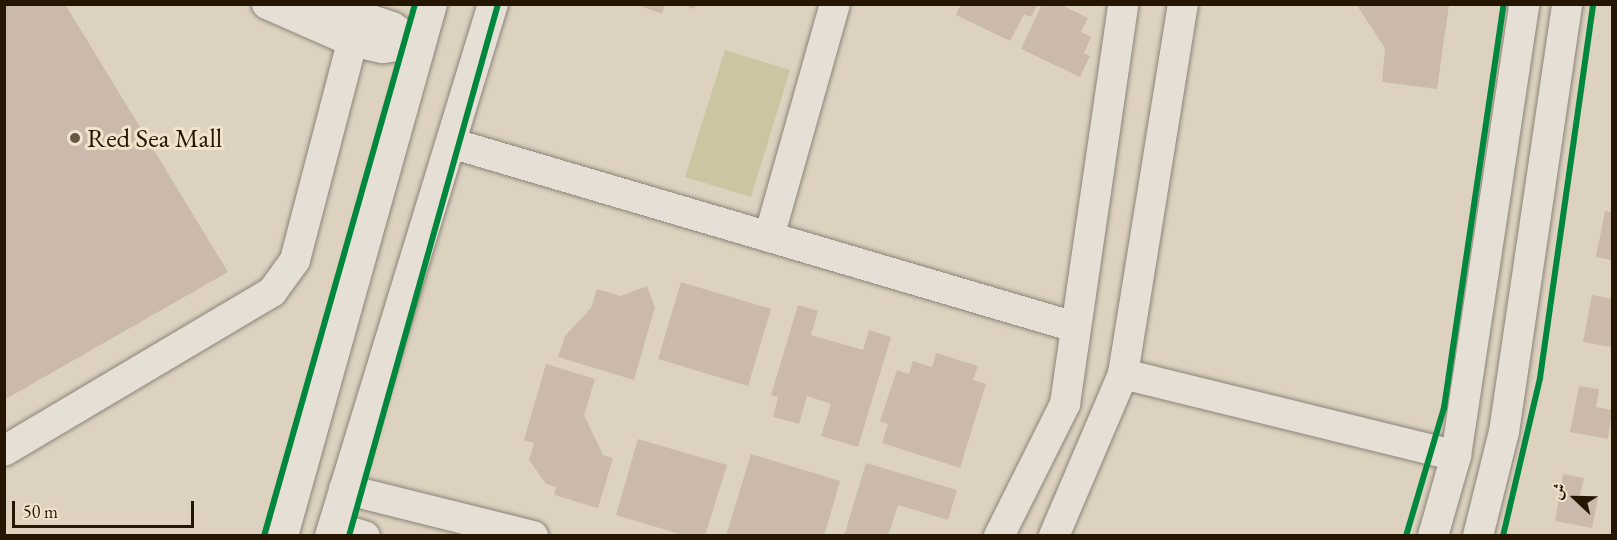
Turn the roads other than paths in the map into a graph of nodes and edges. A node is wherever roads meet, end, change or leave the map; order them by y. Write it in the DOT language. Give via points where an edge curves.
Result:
graph roads {
  1 [pos="267,4"];
  2 [pos="323,4"];
  3 [pos="432,4"];
  4 [pos="493,4"];
  5 [pos="835,4"];
  6 [pos="1123,4"];
  7 [pos="1183,4"];
  8 [pos="1524,4"];
  9 [pos="1567,4"];
  10 [pos="357,22"];
  11 [pos="417,44"];
  12 [pos="454,144"];
  13 [pos="769,237"];
  14 [pos="1075,327"];
  15 [pos="1123,374"];
  16 [pos="4,451"];
  17 [pos="1456,456"];
  18 [pos="344,489"];
  19 [pos="332,531"];
  20 [pos="283,536"];
  21 [pos="365,536"];
  22 [pos="533,536"];
  23 [pos="999,536"];
  24 [pos="1054,536"];
  25 [pos="1433,536"];
  26 [pos="1478,536"];
  1 -- 10 [label="street"];
  2 -- 10 [label="street"];
  3 -- 11 [label="street"];
  4 -- 12 [label="street"];
  5 -- 13 [label="street"];
  6 -- 14 [label="street"];
  7 -- 15 [label="street"];
  8 -- 17 [label="street"];
  9 -- 26 [label="street" via="1504,432"];
  10 -- 11 [label="street" via="392,27"];
  10 -- 16 [label="street" via="295,260 272,292"];
  11 -- 20 [label="street"];
  12 -- 13 [label="street"];
  12 -- 18 [label="street"];
  13 -- 14 [label="street"];
  14 -- 23 [label="street" via="1065,404"];
  15 -- 17 [label="street"];
  15 -- 24 [label="street"];
  17 -- 25 [label="street"];
  18 -- 19 [label="street"];
  18 -- 22 [label="street"];
  19 -- 21 [label="street"];
}
